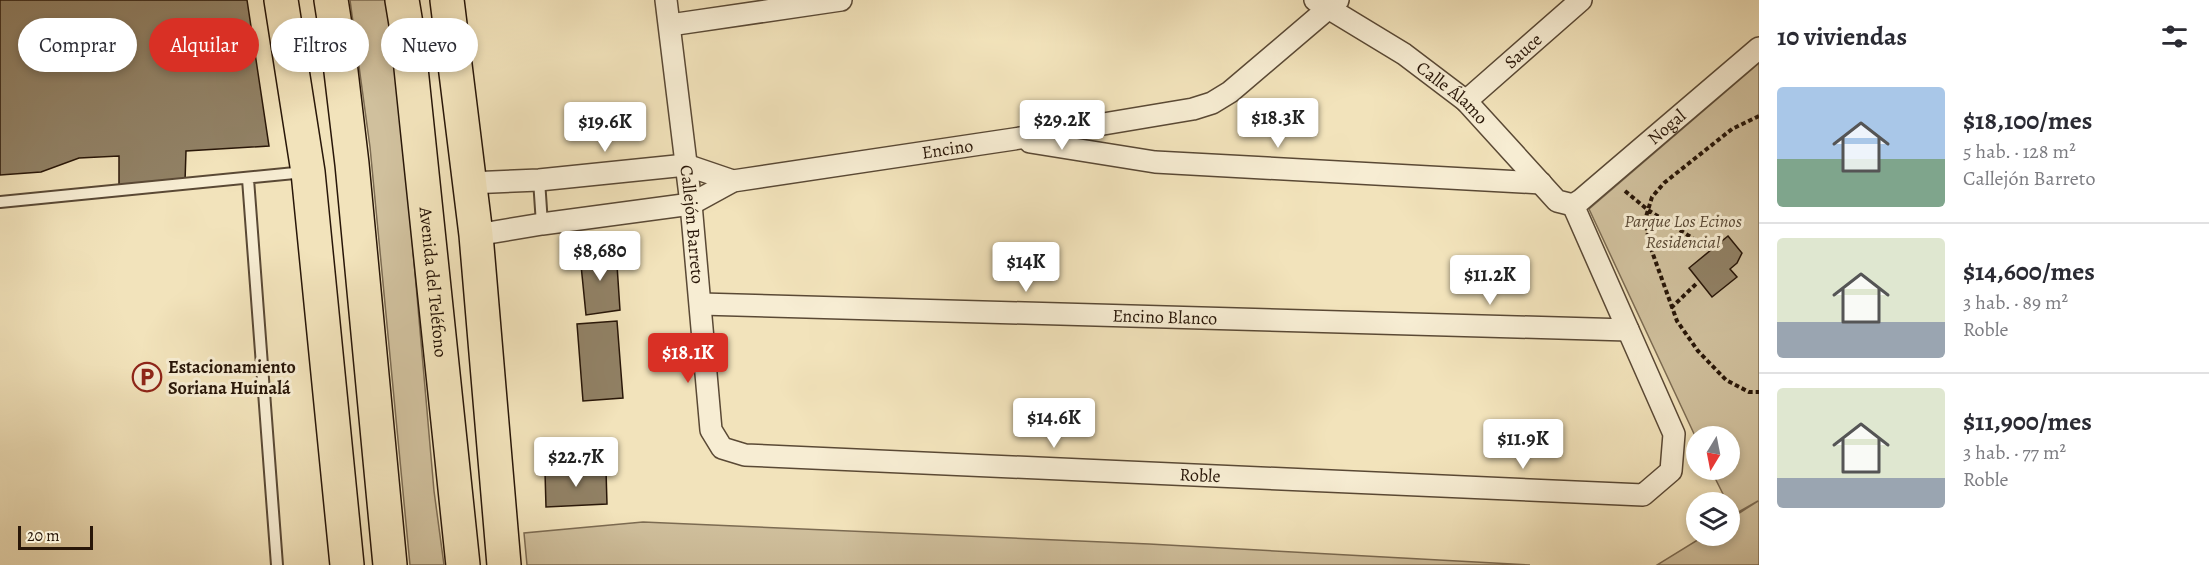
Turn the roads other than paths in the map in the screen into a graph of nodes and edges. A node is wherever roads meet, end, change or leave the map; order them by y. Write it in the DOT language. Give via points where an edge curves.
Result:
graph roads {
  1 [pos="281,0"];
  2 [pos="331,0"];
  3 [pos="666,0"];
  4 [pos="841,0"];
  5 [pos="1581,0"];
  6 [pos="1327,3"];
  7 [pos="449,12"];
  8 [pos="405,15"];
  9 [pos="670,25"];
  10 [pos="1759,48"];
  11 [pos="1466,101"];
  12 [pos="1014,139"];
  13 [pos="686,165"];
  14 [pos="308,172"];
  15 [pos="248,179"];
  16 [pos="539,180"];
  17 [pos="733,181"];
  18 [pos="469,183"];
  19 [pos="1541,183"];
  20 [pos="0,202"];
  21 [pos="691,204"];
  22 [pos="1573,205"];
  23 [pos="542,224"];
  24 [pos="476,235"];
  25 [pos="701,304"];
  26 [pos="1628,330"];
  27 [pos="722,448"];
  28 [pos="504,557"];
  29 [pos="463,559"];
  30 [pos="390,561"];
  31 [pos="347,562"];
  32 [pos="278,565"];
  1 -- 14 [label="main road"];
  2 -- 30 [label="main road"];
  3 -- 9 [label="street, Callejón Barreto"];
  4 -- 9 [label="street"];
  5 -- 11 [label="street, Sauce"];
  6 -- 11 [label="street, Calle Álamo"];
  6 -- 12 [label="street, Encino" via="1230,92 1212,103"];
  7 -- 8 [label="main road"];
  7 -- 18 [label="main road"];
  8 -- 29 [label="main road, Avenida del Teléfono"];
  9 -- 13 [label="street, Callejón Barreto"];
  10 -- 22 [label="street, Nogal"];
  11 -- 19 [label="street, Calle Álamo"];
  12 -- 17 [label="street, Encino"];
  12 -- 19 [label="street" via="1155,162"];
  13 -- 16 [label="street, Encino"];
  13 -- 17 [label="street, Encino"];
  13 -- 21 [label="street, Callejón Barreto"];
  14 -- 15 [label="lane"];
  14 -- 31 [label="main road"];
  15 -- 20 [label="lane"];
  15 -- 32 [label="lane"];
  16 -- 18 [label="street, Encino"];
  16 -- 23 [label="lane"];
  17 -- 21 [label="street, Encino"];
  18 -- 24 [label="main road"];
  19 -- 22 [label="street, Calle Álamo" via="1557,201"];
  21 -- 23 [label="street, Encino"];
  21 -- 25 [label="street, Callejón Barreto"];
  22 -- 26 [label="street"];
  23 -- 24 [label="street, Encino"];
  24 -- 28 [label="main road"];
  25 -- 26 [label="street, Encino Blanco"];
  25 -- 27 [label="street, Callejón Barreto" via="711,429"];
  26 -- 27 [label="street, Roble" via="1674,434 1671,471 1643,495 745,455"];
  28 -- 29 [label="main road"];
  30 -- 31 [label="main road"];
}
